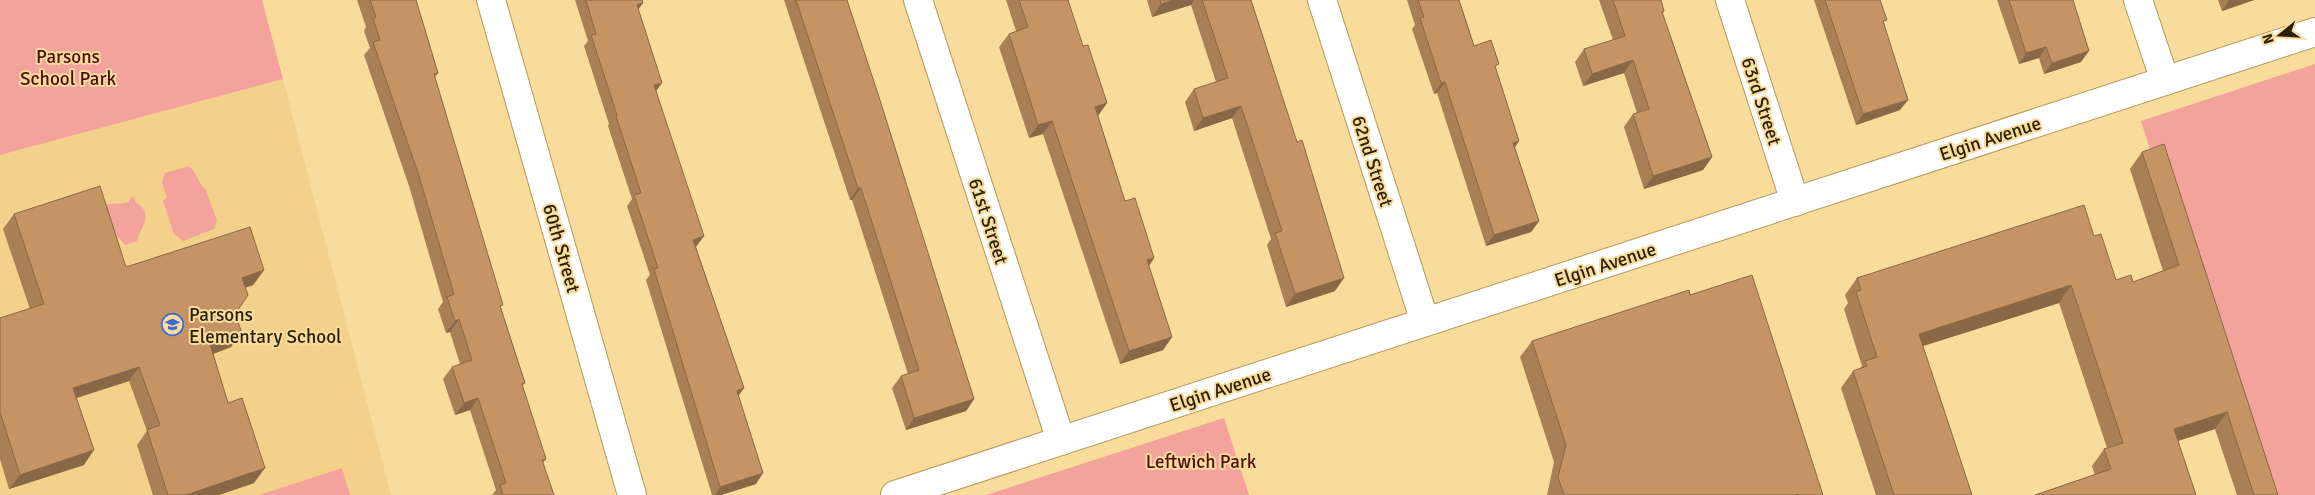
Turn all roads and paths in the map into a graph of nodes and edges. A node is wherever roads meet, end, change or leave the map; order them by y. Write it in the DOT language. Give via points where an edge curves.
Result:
graph roads {
  1 [pos="491,0"];
  2 [pos="918,0"];
  3 [pos="1322,0"];
  4 [pos="1730,0"];
  5 [pos="2138,0"];
  6 [pos="2315,32"];
  7 [pos="2165,82"];
  8 [pos="1795,202"];
  9 [pos="1425,322"];
  10 [pos="1061,441"];
  11 [pos="632,495"];
  12 [pos="895,495"];
  1 -- 11 [label="street, 60th Street"];
  2 -- 10 [label="street, 61st Street"];
  3 -- 9 [label="street, 62nd Street"];
  4 -- 8 [label="street, 63rd Street"];
  5 -- 7 [label="street"];
  6 -- 7 [label="street, Elgin Avenue"];
  7 -- 8 [label="street, Elgin Avenue"];
  8 -- 9 [label="street, Elgin Avenue"];
  9 -- 10 [label="street, Elgin Avenue"];
  10 -- 12 [label="street, Elgin Avenue"];
}
